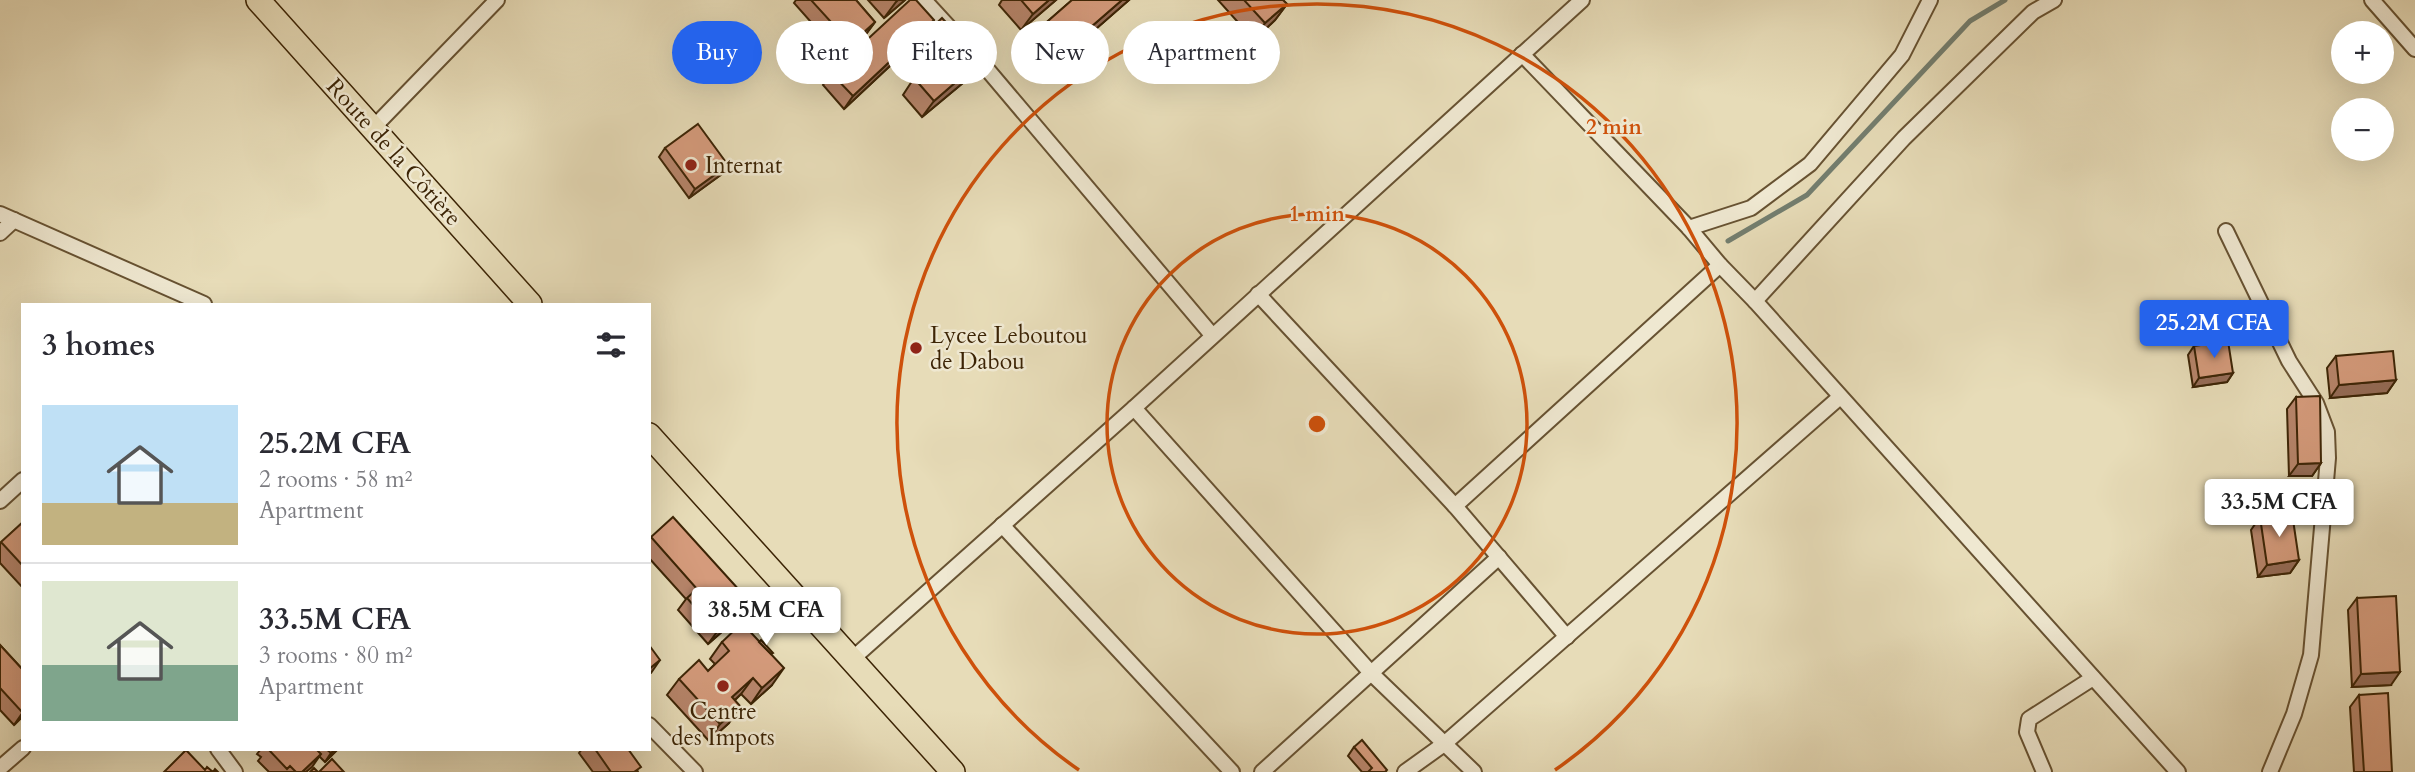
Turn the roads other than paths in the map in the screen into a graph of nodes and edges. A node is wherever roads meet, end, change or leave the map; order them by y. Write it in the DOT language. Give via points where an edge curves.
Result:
graph roads {
  1 [pos="258,0"];
  2 [pos="497,0"];
  3 [pos="924,0"];
  4 [pos="1582,0"];
  5 [pos="1930,0"];
  6 [pos="2054,0"];
  7 [pos="2372,0"];
  8 [pos="2415,49"];
  9 [pos="1522,54"];
  10 [pos="373,128"];
  11 [pos="7,217"];
  12 [pos="1689,228"];
  13 [pos="2226,231"];
  14 [pos="0,233"];
  15 [pos="1720,265"];
  16 [pos="1258,294"];
  17 [pos="1755,301"];
  18 [pos="202,303"];
  19 [pos="529,303"];
  20 [pos="1212,335"];
  21 [pos="1840,397"];
  22 [pos="1134,408"];
  23 [pos="651,437"];
  24 [pos="21,482"];
  25 [pos="0,500"];
  26 [pos="1455,506"];
  27 [pos="1002,525"];
  28 [pos="1499,557"];
  29 [pos="1567,637"];
  30 [pos="850,661"];
  31 [pos="1372,674"];
  32 [pos="2093,678"];
  33 [pos="651,727"];
  34 [pos="1444,744"];
  35 [pos="21,750"];
  36 [pos="219,751"];
  37 [pos="0,768"];
  38 [pos="235,772"];
  39 [pos="695,772"];
  40 [pos="953,772"];
  41 [pos="1232,772"];
  42 [pos="1262,772"];
  43 [pos="1405,772"];
  44 [pos="1474,772"];
  45 [pos="2044,772"];
  46 [pos="2178,772"];
  47 [pos="2270,772"];
  1 -- 10 [label="main road, Route de la Côtière"];
  2 -- 10 [label="street"];
  3 -- 20 [label="street"];
  4 -- 9 [label="street"];
  5 -- 12 [label="street" via="1902,55 1810,164 1751,208"];
  6 -- 17 [label="street" via="2033,12 1904,138"];
  7 -- 8 [label="street"];
  9 -- 12 [label="street"];
  9 -- 16 [label="street"];
  10 -- 19 [label="main road, Route de la Côtière"];
  11 -- 14 [label="street"];
  11 -- 18 [label="street"];
  12 -- 15 [label="street"];
  13 -- 47 [label="street" via="2327,432 2311,655"];
  15 -- 17 [label="street"];
  15 -- 26 [label="street"];
  16 -- 20 [label="street"];
  16 -- 26 [label="street"];
  17 -- 21 [label="street"];
  20 -- 22 [label="street"];
  21 -- 29 [label="street"];
  21 -- 32 [label="street"];
  22 -- 27 [label="street"];
  22 -- 31 [label="street"];
  23 -- 30 [label="main road"];
  24 -- 25 [label="street"];
  26 -- 28 [label="street"];
  27 -- 30 [label="street"];
  27 -- 41 [label="street"];
  28 -- 29 [label="street"];
  28 -- 31 [label="street"];
  29 -- 34 [label="street"];
  30 -- 40 [label="main road"];
  31 -- 34 [label="street"];
  31 -- 42 [label="street"];
  32 -- 45 [label="street" via="2029,719 2027,732"];
  32 -- 46 [label="street"];
  33 -- 39 [label="street"];
  34 -- 43 [label="street"];
  34 -- 44 [label="street"];
  35 -- 37 [label="street"];
  36 -- 38 [label="street"];
}
